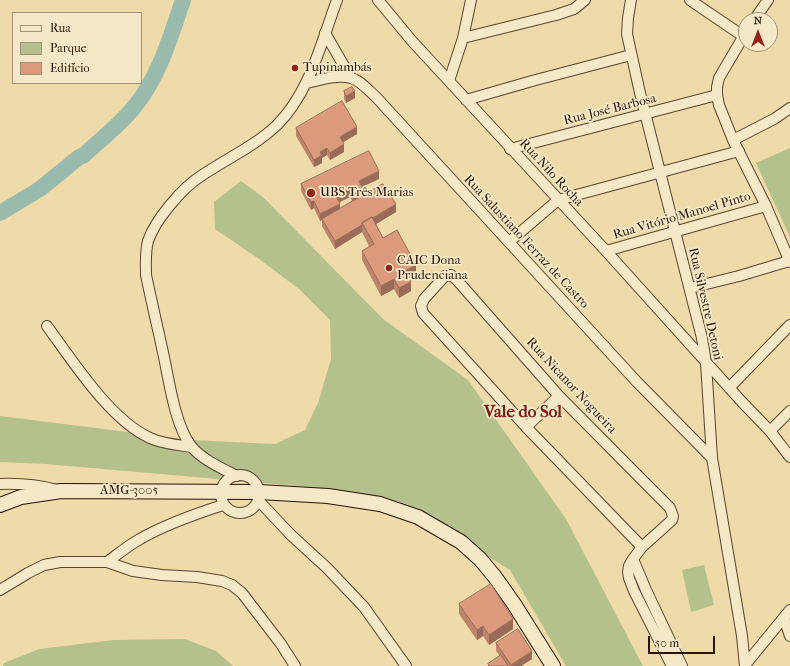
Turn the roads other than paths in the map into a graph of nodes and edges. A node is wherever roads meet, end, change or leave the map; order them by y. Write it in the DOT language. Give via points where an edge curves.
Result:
graph roads {
  1 [pos="337,0"];
  2 [pos="471,0"];
  3 [pos="585,0"];
  4 [pos="631,0"];
  5 [pos="690,0"];
  6 [pos="768,0"];
  7 [pos="383,2"];
  8 [pos="760,12"];
  9 [pos="738,30"];
  10 [pos="325,33"];
  11 [pos="463,38"];
  12 [pos="738,46"];
  13 [pos="631,55"];
  14 [pos="351,78"];
  15 [pos="449,81"];
  16 [pos="307,83"];
  17 [pos="717,96"];
  18 [pos="466,100"];
  19 [pos="790,108"];
  20 [pos="646,114"];
  21 [pos="733,140"];
  22 [pos="510,149"];
  23 [pos="738,151"];
  24 [pos="660,171"];
  25 [pos="558,200"];
  26 [pos="766,206"];
  27 [pos="676,232"];
  28 [pos="508,242"];
  29 [pos="606,251"];
  30 [pos="790,261"];
  31 [pos="690,288"];
  32 [pos="790,325"];
  33 [pos="47,326"];
  34 [pos="706,363"];
  35 [pos="729,388"];
  36 [pos="559,396"];
  37 [pos="790,411"];
  38 [pos="526,427"];
  39 [pos="770,431"];
  40 [pos="192,447"];
  41 [pos="790,457"];
  42 [pos="712,458"];
  43 [pos="237,476"];
  44 [pos="0,484"];
  45 [pos="62,491"];
  46 [pos="259,496"];
  47 [pos="222,498"];
  48 [pos="0,505"];
  49 [pos="642,547"];
  50 [pos="633,559"];
  51 [pos="107,562"];
  52 [pos="0,590"];
  53 [pos="787,614"];
  54 [pos="790,636"];
  55 [pos="745,665"];
  56 [pos="295,666"];
  57 [pos="406,666"];
  58 [pos="553,666"];
  59 [pos="672,666"];
  60 [pos="682,666"];
  1 -- 10 [label="street"];
  2 -- 11 [label="street"];
  3 -- 11 [label="street" via="574,9 556,15"];
  4 -- 13 [label="street, Rua Silvestre Detoni" via="627,34"];
  5 -- 9 [label="street"];
  6 -- 8 [label="street"];
  7 -- 15 [label="street, Rua Nilo Rocha" via="412,41"];
  10 -- 14 [label="street"];
  10 -- 16 [label="street"];
  11 -- 15 [label="street"];
  12 -- 17 [label="street" via="720,78"];
  13 -- 18 [label="street"];
  13 -- 20 [label="street, Rua Silvestre Detoni"];
  14 -- 16 [label="street" via="329,78"];
  14 -- 28 [label="street, Rua Salustiano Ferraz de Castro" via="376,97"];
  15 -- 18 [label="street, Rua Nilo Rocha"];
  16 -- 40 [label="street" via="293,106 276,125 254,143 200,176 173,200 148,241 146,275 171,390 184,434"];
  17 -- 20 [label="street, Rua José Barbosa"];
  17 -- 21 [label="street"];
  18 -- 22 [label="street, Rua Nilo Rocha"];
  19 -- 21 [label="street"];
  20 -- 22 [label="street, Rua José Barbosa"];
  20 -- 24 [label="street, Rua Silvestre Detoni"];
  21 -- 23 [label="street"];
  22 -- 25 [label="street, Rua Nilo Rocha"];
  23 -- 24 [label="street"];
  23 -- 26 [label="street"];
  24 -- 25 [label="street"];
  24 -- 27 [label="street, Rua Silvestre Detoni"];
  25 -- 28 [label="street"];
  25 -- 29 [label="street, Rua Nilo Rocha"];
  26 -- 27 [label="street, Rua Vitório Manoel Pinto"];
  26 -- 30 [label="street"];
  27 -- 29 [label="street, Rua Vitório Manoel Pinto"];
  27 -- 31 [label="street, Rua Silvestre Detoni"];
  28 -- 42 [label="street, Rua Salustiano Ferraz de Castro" via="637,382"];
  29 -- 34 [label="street, Rua Nilo Rocha"];
  30 -- 31 [label="street"];
  31 -- 34 [label="street, Rua Silvestre Detoni"];
  32 -- 35 [label="street"];
  33 -- 40 [label="street" via="106,403 138,432 163,443"];
  34 -- 35 [label="street, Rua Nilo Rocha"];
  34 -- 42 [label="street, Rua Silvestre Detoni"];
  35 -- 39 [label="street, Rua Nilo Rocha"];
  36 -- 38 [label="street"];
  36 -- 38 [label="street, Rua Nicanor Nogueira" via="456,279 451,275 445,276 424,299 422,310"];
  36 -- 49 [label="street, Rua Nicanor Nogueira" via="670,508 672,520"];
  37 -- 39 [label="street"];
  38 -- 49 [label="street"];
  39 -- 41 [label="street, Rua Nilo Rocha"];
  40 -- 43 [label="street" via="217,466"];
  42 -- 55 [label="street, Rua Silvestre Detoni"];
  43 -- 46 [label="street" via="249,478 254,482"];
  43 -- 47 [label="street" via="226,482"];
  44 -- 45 [label="street" via="23,483"];
  45 -- 47 [label="main road, AMG-3005"];
  45 -- 48 [label="main road, AMG-3005" via="22,497"];
  46 -- 47 [label="main road, AMG-3005"];
  46 -- 47 [label="street" via="257,504 244,512 232,511"];
  46 -- 57 [label="street" via="291,536 327,568 364,607"];
  46 -- 58 [label="main road, AMG-3005" via="328,496 380,504 418,517 441,530 461,542 490,570"];
  47 -- 51 [label="street" via="193,515 140,539"];
  49 -- 50 [label="street"];
  50 -- 59 [label="street" via="629,566 629,578"];
  50 -- 60 [label="street"];
  51 -- 52 [label="street" via="60,562 44,565"];
  51 -- 56 [label="street" via="132,571 198,577 232,585 242,592"];
  53 -- 54 [label="street"];
  53 -- 55 [label="street"];
}
